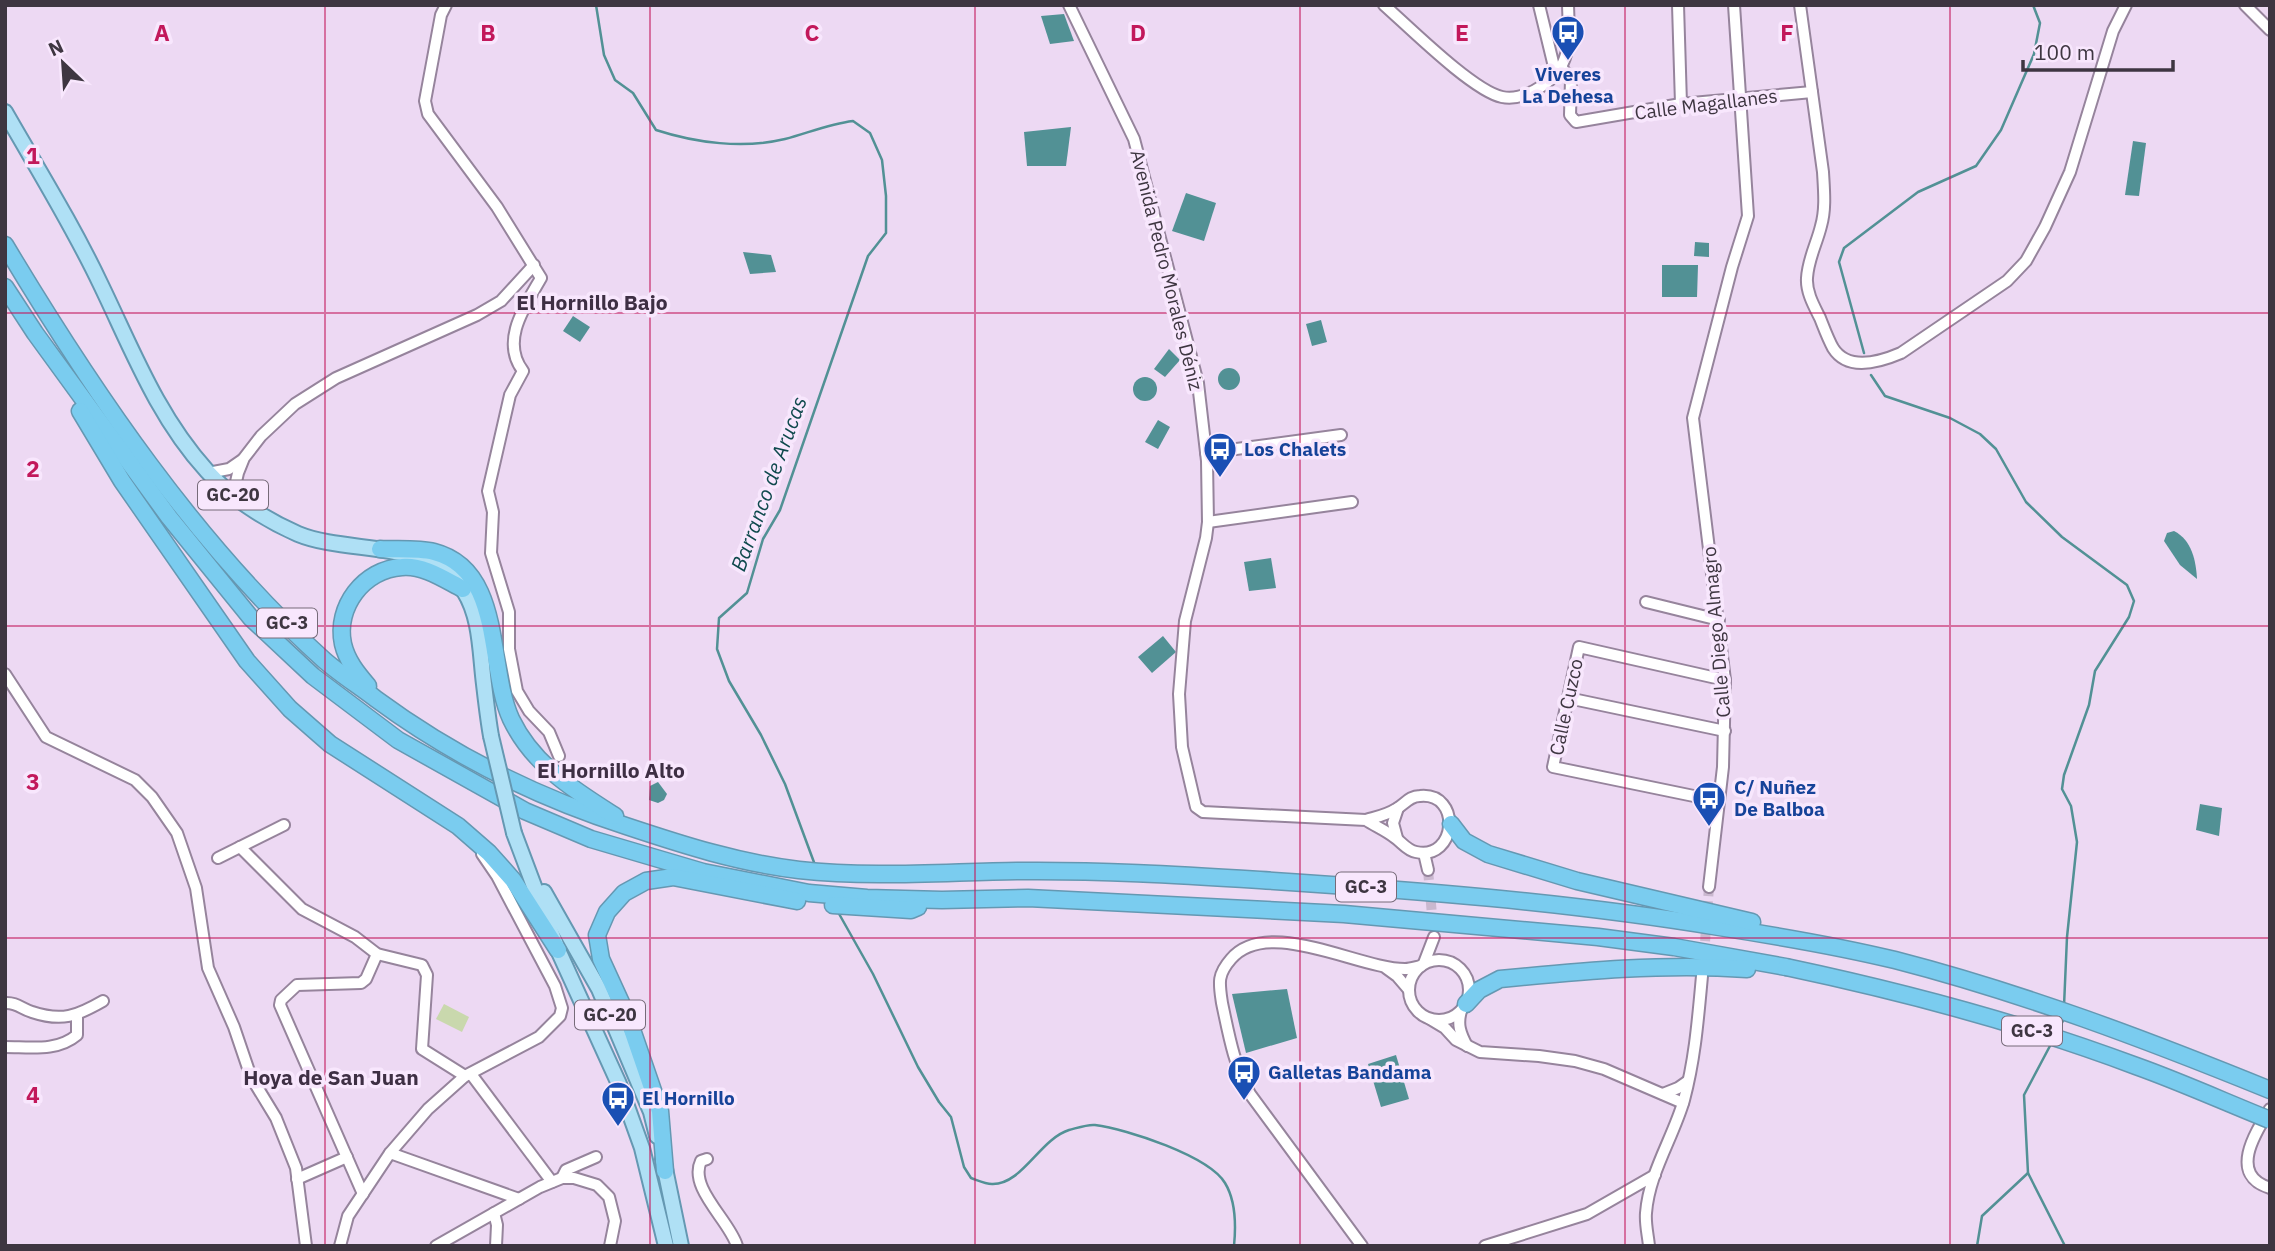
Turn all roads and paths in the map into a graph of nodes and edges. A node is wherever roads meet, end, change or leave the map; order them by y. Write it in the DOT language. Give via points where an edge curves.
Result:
graph roads {
  1 [pos="446,5"];
  2 [pos="1069,5"];
  3 [pos="1384,5"];
  4 [pos="1539,5"];
  5 [pos="1568,5"];
  6 [pos="1678,5"];
  7 [pos="1734,5"];
  8 [pos="1800,5"];
  9 [pos="2126,5"];
  10 [pos="2245,5"];
  11 [pos="2270,30"];
  12 [pos="1559,71"];
  13 [pos="1812,92"];
  14 [pos="1740,98"];
  15 [pos="1681,104"];
  16 [pos="5,112"];
  17 [pos="5,245"];
  18 [pos="534,265"];
  19 [pos="5,288"];
  20 [pos="35,333"];
  21 [pos="1341,435"];
  22 [pos="1206,453"];
  23 [pos="244,458"];
  24 [pos="208,473"];
  25 [pos="233,495"];
  26 [pos="1352,502"];
  27 [pos="1208,522"];
  28 [pos="380,549"];
  29 [pos="463,589"];
  30 [pos="1646,602"];
  31 [pos="1719,620"];
  32 [pos="5,674"];
  33 [pos="1725,680"];
  34 [pos="1568,698"];
  35 [pos="386,706"];
  36 [pos="1725,731"];
  37 [pos="559,756"];
  38 [pos="1718,801"];
  39 [pos="1398,808"];
  40 [pos="1366,820"];
  41 [pos="1451,824"];
  42 [pos="285,825"];
  43 [pos="638,830"];
  44 [pos="469,835"];
  45 [pos="1397,838"];
  46 [pos="240,847"];
  47 [pos="1424,853"];
  48 [pos="218,858"];
  49 [pos="529,870"];
  50 [pos="1428,870"];
  51 [pos="704,878"];
  52 [pos="1709,887"];
  53 [pos="1793,935"];
  54 [pos="558,950"];
  55 [pos="377,954"];
  56 [pos="1447,961"];
  57 [pos="1382,965"];
  58 [pos="1423,965"];
  59 [pos="1789,971"];
  60 [pos="1702,976"];
  61 [pos="1409,990"];
  62 [pos="103,1002"];
  63 [pos="5,1003"];
  64 [pos="1464,1007"];
  65 [pos="77,1015"];
  66 [pos="1430,1019"];
  67 [pos="1466,1046"];
  68 [pos="5,1047"];
  69 [pos="468,1075"];
  70 [pos="1688,1081"];
  71 [pos="2270,1090"];
  72 [pos="1662,1094"];
  73 [pos="1683,1103"];
  74 [pos="2270,1109"];
  75 [pos="2270,1120"];
  76 [pos="1675,1124"];
  77 [pos="390,1153"];
  78 [pos="347,1157"];
  79 [pos="596,1157"];
  80 [pos="707,1159"];
  81 [pos="666,1171"];
  82 [pos="1655,1175"];
  83 [pos="297,1178"];
  84 [pos="557,1180"];
  85 [pos="2270,1188"];
  86 [pos="363,1194"];
  87 [pos="506,1194"];
  88 [pos="519,1199"];
  89 [pos="499,1211"];
  90 [pos="736,1240"];
  91 [pos="306,1246"];
  92 [pos="340,1246"];
  93 [pos="436,1246"];
  94 [pos="496,1246"];
  95 [pos="610,1246"];
  96 [pos="666,1246"];
  97 [pos="681,1246"];
  98 [pos="747,1246"];
  99 [pos="1362,1246"];
  100 [pos="1485,1246"];
  101 [pos="1649,1246"];
  1 -- 18 [label="street" via="425,101 428,114"];
  2 -- 22 [label="street, Avenida Pedro Morales Déniz" via="1134,139 1198,383"];
  3 -- 12 [label="street" via="1488,92 1527,96"];
  4 -- 12 [label="street"];
  5 -- 12 [label="street" via="1569,46"];
  6 -- 15 [label="street"];
  7 -- 14 [label="street, Calle Diego Almagro"];
  8 -- 13 [label="street"];
  9 -- 13 [label="street" via="2113,31 2070,172 2026,261 2007,281 1883,361 1848,361 1834,350 1811,299 1807,281 1825,200"];
  10 -- 11 [label="street"];
  12 -- 15 [label="street, Calle Magallanes" via="1571,80 1570,115 1576,122"];
  13 -- 14 [label="street, Calle Magallanes"];
  14 -- 15 [label="street, Calle Magallanes"];
  14 -- 31 [label="street, Calle Diego Almagro" via="1748,216 1693,418"];
  16 -- 24 [label="main road, GC-20" via="99,281 152,393 176,434"];
  17 -- 35 [label="highway, GC-3" via="93,383 234,570 327,663"];
  18 -- 23 [label="street" via="501,301 477,315 336,378 295,404"];
  18 -- 37 [label="street" via="541,278 522,309 512,345 514,359 523,371 510,395 488,491 493,512 491,553 509,611 509,649 517,691 549,732"];
  19 -- 20 [label="highway, GC-3"];
  20 -- 44 [label="highway" via="122,481 247,661 290,709 330,744"];
  20 -- 51 [label="highway, GC-3" via="169,517 251,618 313,676 398,740 525,811"];
  21 -- 22 [label="street"];
  22 -- 27 [label="street, Avenida Pedro Morales Déniz"];
  23 -- 24 [label="street" via="229,469"];
  23 -- 25 [label="street"];
  24 -- 25 [label="main road, GC-20"];
  25 -- 28 [label="main road, GC-20" via="300,534"];
  26 -- 27 [label="street"];
  27 -- 40 [label="street, Avenida Pedro Morales Déniz" via="1185,621 1179,694 1182,747 1196,807 1203,812"];
  28 -- 29 [label="main road, GC-20" via="442,568"];
  28 -- 43 [label="highway" via="432,551 471,576 487,610 511,720 535,756 557,778"];
  29 -- 35 [label="highway" via="428,572 402,566 373,576 351,597 342,627 348,658"];
  29 -- 49 [label="main road, GC-20, bridge" via="479,634 491,736 514,833"];
  30 -- 31 [label="street"];
  31 -- 33 [label="street, Calle Diego Almagro"];
  32 -- 83 [label="street" via="46,737 135,780 177,832 196,888 208,968 251,1077 276,1118"];
  33 -- 34 [label="street, Calle Cuzco" via="1579,647"];
  33 -- 36 [label="street, Calle Diego Almagro"];
  34 -- 36 [label="street"];
  34 -- 38 [label="street, Calle Cuzco" via="1553,767"];
  35 -- 43 [label="highway, GC-3" via="444,746 529,790"];
  36 -- 38 [label="street, Calle Diego Almagro"];
  38 -- 52 [label="street, Calle Diego Almagro"];
  39 -- 40 [label="street"];
  39 -- 41 [label="street" via="1413,797 1431,796 1446,807"];
  39 -- 45 [label="street" via="1393,823"];
  40 -- 45 [label="street"];
  41 -- 47 [label="street" via="1446,840"];
  41 -- 53 [label="highway" via="1464,841 1488,854"];
  42 -- 46 [label="street"];
  43 -- 53 [label="highway, GC-3" via="696,850 801,870 867,875 1025,871 1168,875 1435,892"];
  44 -- 54 [label="highway" via="508,873"];
  44 -- 69 [label="street" via="497,876 562,1007 560,1016 539,1037"];
  45 -- 47 [label="street" via="1409,849"];
  46 -- 48 [label="street"];
  46 -- 55 [label="street" via="302,909"];
  47 -- 50 [label="street"];
  49 -- 54 [label="main road, GC-20"];
  49 -- 81 [label="main road, GC-20" via="599,989 651,1112"];
  51 -- 59 [label="highway, GC-3" via="867,898 1028,898 1358,915 1598,937"];
  51 -- 81 [label="highway" via="646,881 624,893 607,912 597,935 601,959 628,1018 660,1111"];
  53 -- 71 [label="highway, GC-3" via="2032,1001 2145,1039"];
  54 -- 96 [label="main road, GC-20" via="619,1084 642,1148"];
  55 -- 69 [label="street" via="422,965 427,975 422,1049"];
  55 -- 78 [label="street" via="360,983 297,985 280,1005"];
  56 -- 58 [label="street"];
  56 -- 58 [label="street" via="1434,937"];
  56 -- 64 [label="street" via="1467,978 1469,996"];
  57 -- 58 [label="street" via="1406,969"];
  57 -- 61 [label="street"];
  57 -- 99 [label="street" via="1319,948 1264,941 1239,949 1218,981 1238,1073"];
  58 -- 61 [label="street" via="1410,981"];
  59 -- 64 [label="highway" via="1654,966 1500,979 1479,990"];
  59 -- 75 [label="highway, GC-3, bridge" via="1895,990 1948,1006 2123,1061"];
  60 -- 70 [label="street" via="1695,1057"];
  61 -- 66 [label="street" via="1415,1008"];
  62 -- 65 [label="street"];
  63 -- 65 [label="street" via="32,1012"];
  64 -- 66 [label="street" via="1447,1019"];
  64 -- 67 [label="street" via="1458,1020"];
  65 -- 68 [label="street" via="77,1035 69,1042 54,1047"];
  66 -- 67 [label="street"];
  67 -- 72 [label="street" via="1493,1054 1575,1061"];
  69 -- 77 [label="street" via="428,1109"];
  69 -- 84 [label="street"];
  70 -- 72 [label="street"];
  70 -- 73 [label="street"];
  72 -- 73 [label="street"];
  72 -- 76 [label="street"];
  73 -- 76 [label="street"];
  74 -- 85 [label="street" via="2247,1152 2249,1171 2260,1185"];
  76 -- 82 [label="street"];
  77 -- 86 [label="street"];
  77 -- 87 [label="street"];
  78 -- 83 [label="street"];
  78 -- 86 [label="street"];
  79 -- 84 [label="street" via="566,1170"];
  80 -- 90 [label="street" via="699,1164 698,1174 706,1195"];
  81 -- 97 [label="main road, GC-20"];
  82 -- 100 [label="street" via="1587,1214"];
  82 -- 101 [label="street" via="1646,1216"];
  83 -- 91 [label="street"];
  84 -- 88 [label="street"];
  84 -- 95 [label="street" via="585,1179 609,1197 615,1221"];
  86 -- 92 [label="street" via="348,1216"];
  87 -- 88 [label="street"];
  87 -- 89 [label="street"];
  88 -- 89 [label="street"];
  89 -- 93 [label="street"];
  89 -- 94 [label="street"];
  90 -- 98 [label="street"];
}
